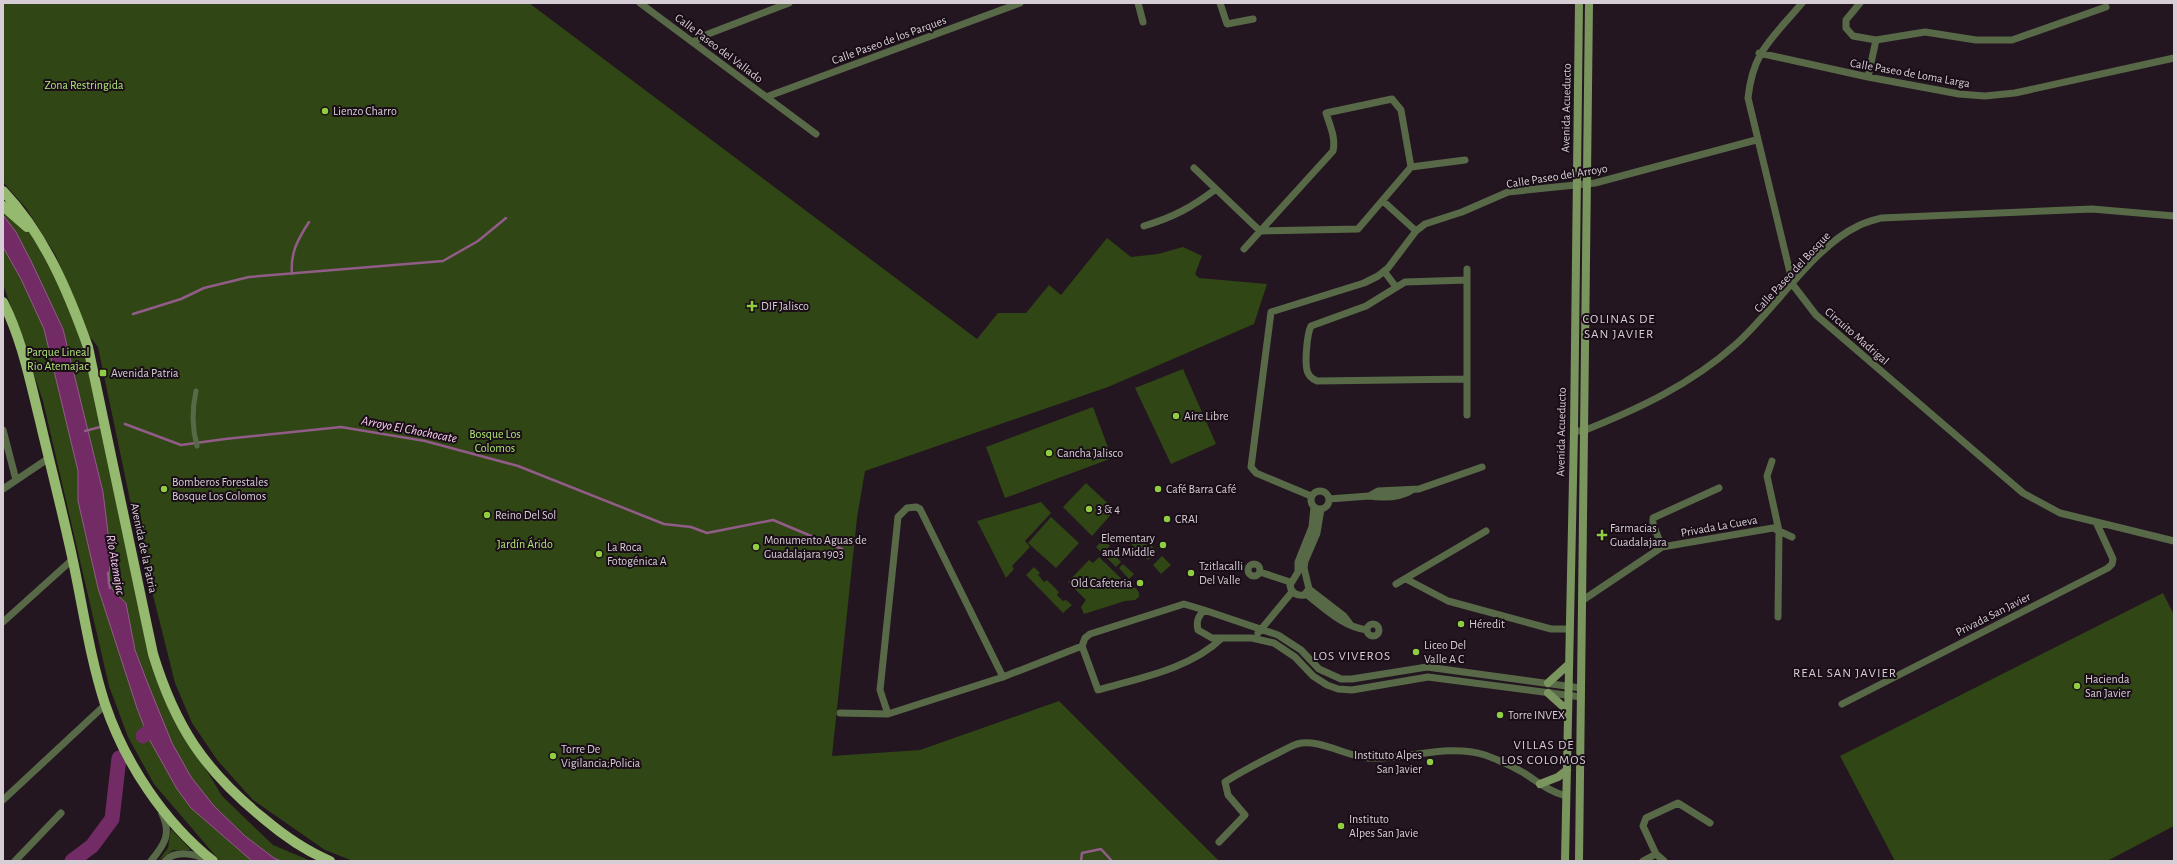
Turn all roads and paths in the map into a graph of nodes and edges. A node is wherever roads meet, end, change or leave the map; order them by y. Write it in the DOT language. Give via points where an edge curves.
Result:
graph roads {
  1 [pos="640,3"];
  2 [pos="788,3"];
  3 [pos="1020,3"];
  4 [pos="1138,3"];
  5 [pos="1220,3"];
  6 [pos="1579,3"];
  7 [pos="1589,3"];
  8 [pos="1802,3"];
  9 [pos="1860,3"];
  10 [pos="2106,7"];
  11 [pos="1253,18"];
  12 [pos="1143,22"];
  13 [pos="1876,40"];
  14 [pos="693,42"];
  15 [pos="1759,53"];
  16 [pos="2174,58"];
  17 [pos="1868,77"];
  18 [pos="766,97"];
  19 [pos="816,134"];
  20 [pos="1756,140"];
  21 [pos="1465,160"];
  22 [pos="1411,167"];
  23 [pos="1194,168"];
  24 [pos="1586,184"];
  25 [pos="1577,185"];
  26 [pos="1216,189"];
  27 [pos="3,191"];
  28 [pos="1383,201"];
  29 [pos="7,209"];
  30 [pos="2174,216"];
  31 [pos="1144,226"];
  32 [pos="1260,230"];
  33 [pos="1416,231"];
  34 [pos="35,232"];
  35 [pos="1244,249"];
  36 [pos="1467,269"];
  37 [pos="1384,271"];
  38 [pos="1467,280"];
  39 [pos="1793,284"];
  40 [pos="1396,287"];
  41 [pos="3,301"];
  42 [pos="1467,379"];
  43 [pos="196,391"];
  44 [pos="1467,415"];
  45 [pos="3,430"];
  46 [pos="1574,431"];
  47 [pos="1583,431"];
  48 [pos="198,446"];
  49 [pos="49,458"];
  50 [pos="1772,461"];
  51 [pos="1482,467"];
  52 [pos="16,480"];
  53 [pos="1719,488"];
  54 [pos="3,489"];
  55 [pos="1311,496"];
  56 [pos="1329,499"];
  57 [pos="1318,508"];
  58 [pos="2096,522"];
  59 [pos="1486,531"];
  60 [pos="1779,531"];
  61 [pos="1792,537"];
  62 [pos="2174,541"];
  63 [pos="1662,547"];
  64 [pos="73,559"];
  65 [pos="1260,572"];
  66 [pos="1406,579"];
  67 [pos="1290,582"];
  68 [pos="1396,584"];
  69 [pos="1307,592"];
  70 [pos="1294,593"];
  71 [pos="1583,600"];
  72 [pos="1204,610"];
  73 [pos="1570,614"];
  74 [pos="1582,614"];
  75 [pos="1778,617"];
  76 [pos="3,622"];
  77 [pos="1569,629"];
  78 [pos="1263,630"];
  79 [pos="1367,630"];
  80 [pos="1222,638"];
  81 [pos="1258,639"];
  82 [pos="1082,646"];
  83 [pos="1569,664"];
  84 [pos="1462,670"];
  85 [pos="1374,676"];
  86 [pos="1004,677"];
  87 [pos="1461,680"];
  88 [pos="1548,683"];
  89 [pos="1376,686"];
  90 [pos="1568,686"];
  91 [pos="1581,688"];
  92 [pos="1548,693"];
  93 [pos="1568,696"];
  94 [pos="1581,697"];
  95 [pos="1842,704"];
  96 [pos="105,705"];
  97 [pos="1568,711"];
  98 [pos="840,713"];
  99 [pos="888,714"];
  100 [pos="1567,770"];
  101 [pos="1540,784"];
  102 [pos="1566,796"];
  103 [pos="154,798"];
  104 [pos="3,800"];
  105 [pos="61,813"];
  106 [pos="1710,823"];
  107 [pos="1219,842"];
  108 [pos="1656,854"];
  109 [pos="15,861"];
  110 [pos="152,861"];
  111 [pos="165,861"];
  112 [pos="209,861"];
  113 [pos="212,861"];
  114 [pos="330,861"];
  115 [pos="1565,861"];
  116 [pos="1578,861"];
  117 [pos="1643,861"];
  118 [pos="1664,861"];
  1 -- 14 [label="street, Calle Paseo del Vallado"];
  2 -- 14 [label="street"];
  3 -- 18 [label="street, Calle Paseo de los Parques"];
  4 -- 12 [label="street"];
  5 -- 11 [label="street" via="1226,23 1229,25"];
  6 -- 25 [label="main road, Avenida Acueducto"];
  7 -- 24 [label="main road, Avenida Acueducto"];
  8 -- 15 [label="street, Circuito Madrigal"];
  9 -- 13 [label="street" via="1846,20 1846,28 1853,36"];
  10 -- 13 [label="street" via="2012,40 1976,40 1925,32"];
  13 -- 17 [label="street"];
  14 -- 18 [label="street, Calle Paseo del Vallado"];
  15 -- 17 [label="street, Calle Paseo de Loma Larga"];
  15 -- 20 [label="street, Circuito Madrigal" via="1749,80 1748,98"];
  16 -- 17 [label="street, Calle Paseo de Loma Larga" via="2015,93 1985,96 1959,94"];
  18 -- 19 [label="street, Calle Paseo del Vallado"];
  20 -- 24 [label="street, Calle Paseo del Arroyo"];
  20 -- 39 [label="street, Circuito Madrigal"];
  21 -- 22 [label="street"];
  22 -- 28 [label="street"];
  22 -- 32 [label="street" via="1401,110 1392,99 1326,113 1332,132 1333,151"];
  23 -- 26 [label="street"];
  24 -- 25 [label="street, Calle Paseo del Arroyo"];
  24 -- 47 [label="main road, Avenida Acueducto"];
  25 -- 33 [label="street, Calle Paseo del Arroyo" via="1508,192 1462,212 1436,219"];
  25 -- 46 [label="main road, Avenida Acueducto"];
  26 -- 31 [label="street" via="1193,207 1169,219"];
  26 -- 32 [label="street"];
  27 -- 34 [label="main road, Avenida de la Patria"];
  28 -- 32 [label="street" via="1358,229"];
  28 -- 33 [label="street"];
  29 -- 34 [label="main road" via="23,225"];
  30 -- 39 [label="street, Calle Paseo del Bosque" via="2092,209 1881,218 1859,225 1829,246"];
  32 -- 35 [label="street"];
  33 -- 37 [label="street, Calle Paseo del Arroyo"];
  34 -- 114 [label="main road, Avenida de la Patria" via="72,304 88,347 153,654 163,688 191,742 234,794 276,829"];
  36 -- 38 [label="street"];
  37 -- 40 [label="street"];
  37 -- 55 [label="street, Calle Paseo del Arroyo" via="1364,283 1271,312 1251,467 1256,473"];
  38 -- 40 [label="street" via="1405,282"];
  38 -- 42 [label="street"];
  39 -- 47 [label="street, Calle Paseo del Bosque" via="1756,326 1709,367 1660,398"];
  39 -- 58 [label="street, Circuito Madrigal" via="1816,315 2023,493 2060,513"];
  40 -- 42 [label="street" via="1366,306 1311,326 1308,332 1307,372 1311,378 1317,381"];
  41 -- 49 [label="main road" via="26,362"];
  42 -- 44 [label="street"];
  43 -- 48 [label="street" via="193,405 194,434"];
  45 -- 52 [label="street"];
  46 -- 47 [label="street, Calle Paseo del Bosque"];
  46 -- 73 [label="main road, Avenida Acueducto"];
  47 -- 71 [label="main road, Avenida Acueducto"];
  49 -- 52 [label="street"];
  49 -- 64 [label="main road"];
  50 -- 60 [label="street" via="1767,476"];
  51 -- 56 [label="street" via="1412,490 1404,495"];
  52 -- 54 [label="street"];
  53 -- 63 [label="street, Privada La Cueva" via="1653,518"];
  55 -- 56 [label="street" via="1321,491 1328,495"];
  55 -- 57 [label="street" via="1312,504"];
  56 -- 57 [label="street" via="1326,508"];
  57 -- 67 [label="street" via="1298,562 1298,572"];
  57 -- 69 [label="street" via="1317,532 1304,568"];
  58 -- 62 [label="street, Circuito Madrigal"];
  58 -- 95 [label="street, Privada San Javier" via="2113,559 2108,568"];
  59 -- 66 [label="street"];
  60 -- 61 [label="street, Privada La Cueva"];
  60 -- 63 [label="street, Privada La Cueva" via="1773,528"];
  60 -- 75 [label="street"];
  63 -- 71 [label="street, Privada La Cueva"];
  64 -- 76 [label="street"];
  64 -- 96 [label="main road"];
  65 -- 67 [label="street"];
  66 -- 68 [label="street"];
  66 -- 77 [label="street" via="1448,601 1551,629"];
  67 -- 70 [label="street"];
  69 -- 70 [label="street"];
  69 -- 79 [label="street" via="1344,616 1357,629"];
  70 -- 78 [label="street"];
  71 -- 74 [label="main road, Avenida Acueducto"];
  72 -- 78 [label="street"];
  72 -- 80 [label="street" via="1198,617 1198,630 1205,635"];
  72 -- 82 [label="street" via="1184,604 1090,634"];
  73 -- 74 [label="main road"];
  73 -- 77 [label="main road, Avenida Acueducto"];
  74 -- 91 [label="main road, Avenida Acueducto"];
  77 -- 83 [label="main road, Avenida Acueducto"];
  78 -- 81 [label="street"];
  78 -- 85 [label="street" via="1293,643 1319,669 1332,676 1352,679"];
  80 -- 81 [label="street"];
  80 -- 82 [label="street" via="1212,648 1176,666 1098,690"];
  81 -- 89 [label="street" via="1274,643 1286,650 1313,676 1327,685 1352,690"];
  82 -- 86 [label="street"];
  83 -- 88 [label="main road"];
  83 -- 90 [label="main road, Avenida Acueducto"];
  84 -- 85 [label="street" via="1427,667"];
  84 -- 87 [label="street"];
  84 -- 88 [label="street"];
  85 -- 89 [label="street"];
  86 -- 99 [label="street"];
  86 -- 99 [label="street" via="920,509 907,508 898,517 880,690"];
  87 -- 89 [label="street" via="1428,677"];
  87 -- 92 [label="street"];
  88 -- 90 [label="street"];
  90 -- 91 [label="street"];
  90 -- 93 [label="main road, Avenida Acueducto"];
  91 -- 94 [label="main road, Avenida Acueducto"];
  92 -- 93 [label="street"];
  92 -- 97 [label="main road"];
  93 -- 94 [label="street"];
  93 -- 97 [label="main road, Avenida Acueducto"];
  94 -- 116 [label="main road, Avenida Acueducto"];
  96 -- 103 [label="main road" via="122,745"];
  96 -- 104 [label="street"];
  97 -- 100 [label="main road, Avenida Acueducto"];
  98 -- 99 [label="street"];
  100 -- 101 [label="main road" via="1558,777"];
  100 -- 102 [label="main road, Avenida Acueducto"];
  101 -- 102 [label="street"];
  101 -- 107 [label="street" via="1508,764 1465,751 1448,750 1367,758 1348,755 1314,742 1297,744 1224,782 1228,795 1245,815"];
  102 -- 115 [label="main road, Avenida Acueducto"];
  103 -- 110 [label="street" via="168,829 164,845"];
  103 -- 113 [label="main road" via="173,822"];
  105 -- 109 [label="street"];
  106 -- 108 [label="street" via="1678,803 1650,816 1643,822 1643,826"];
  108 -- 117 [label="street"];
  108 -- 118 [label="street"];
  111 -- 112 [label="street" via="176,854"];
}
